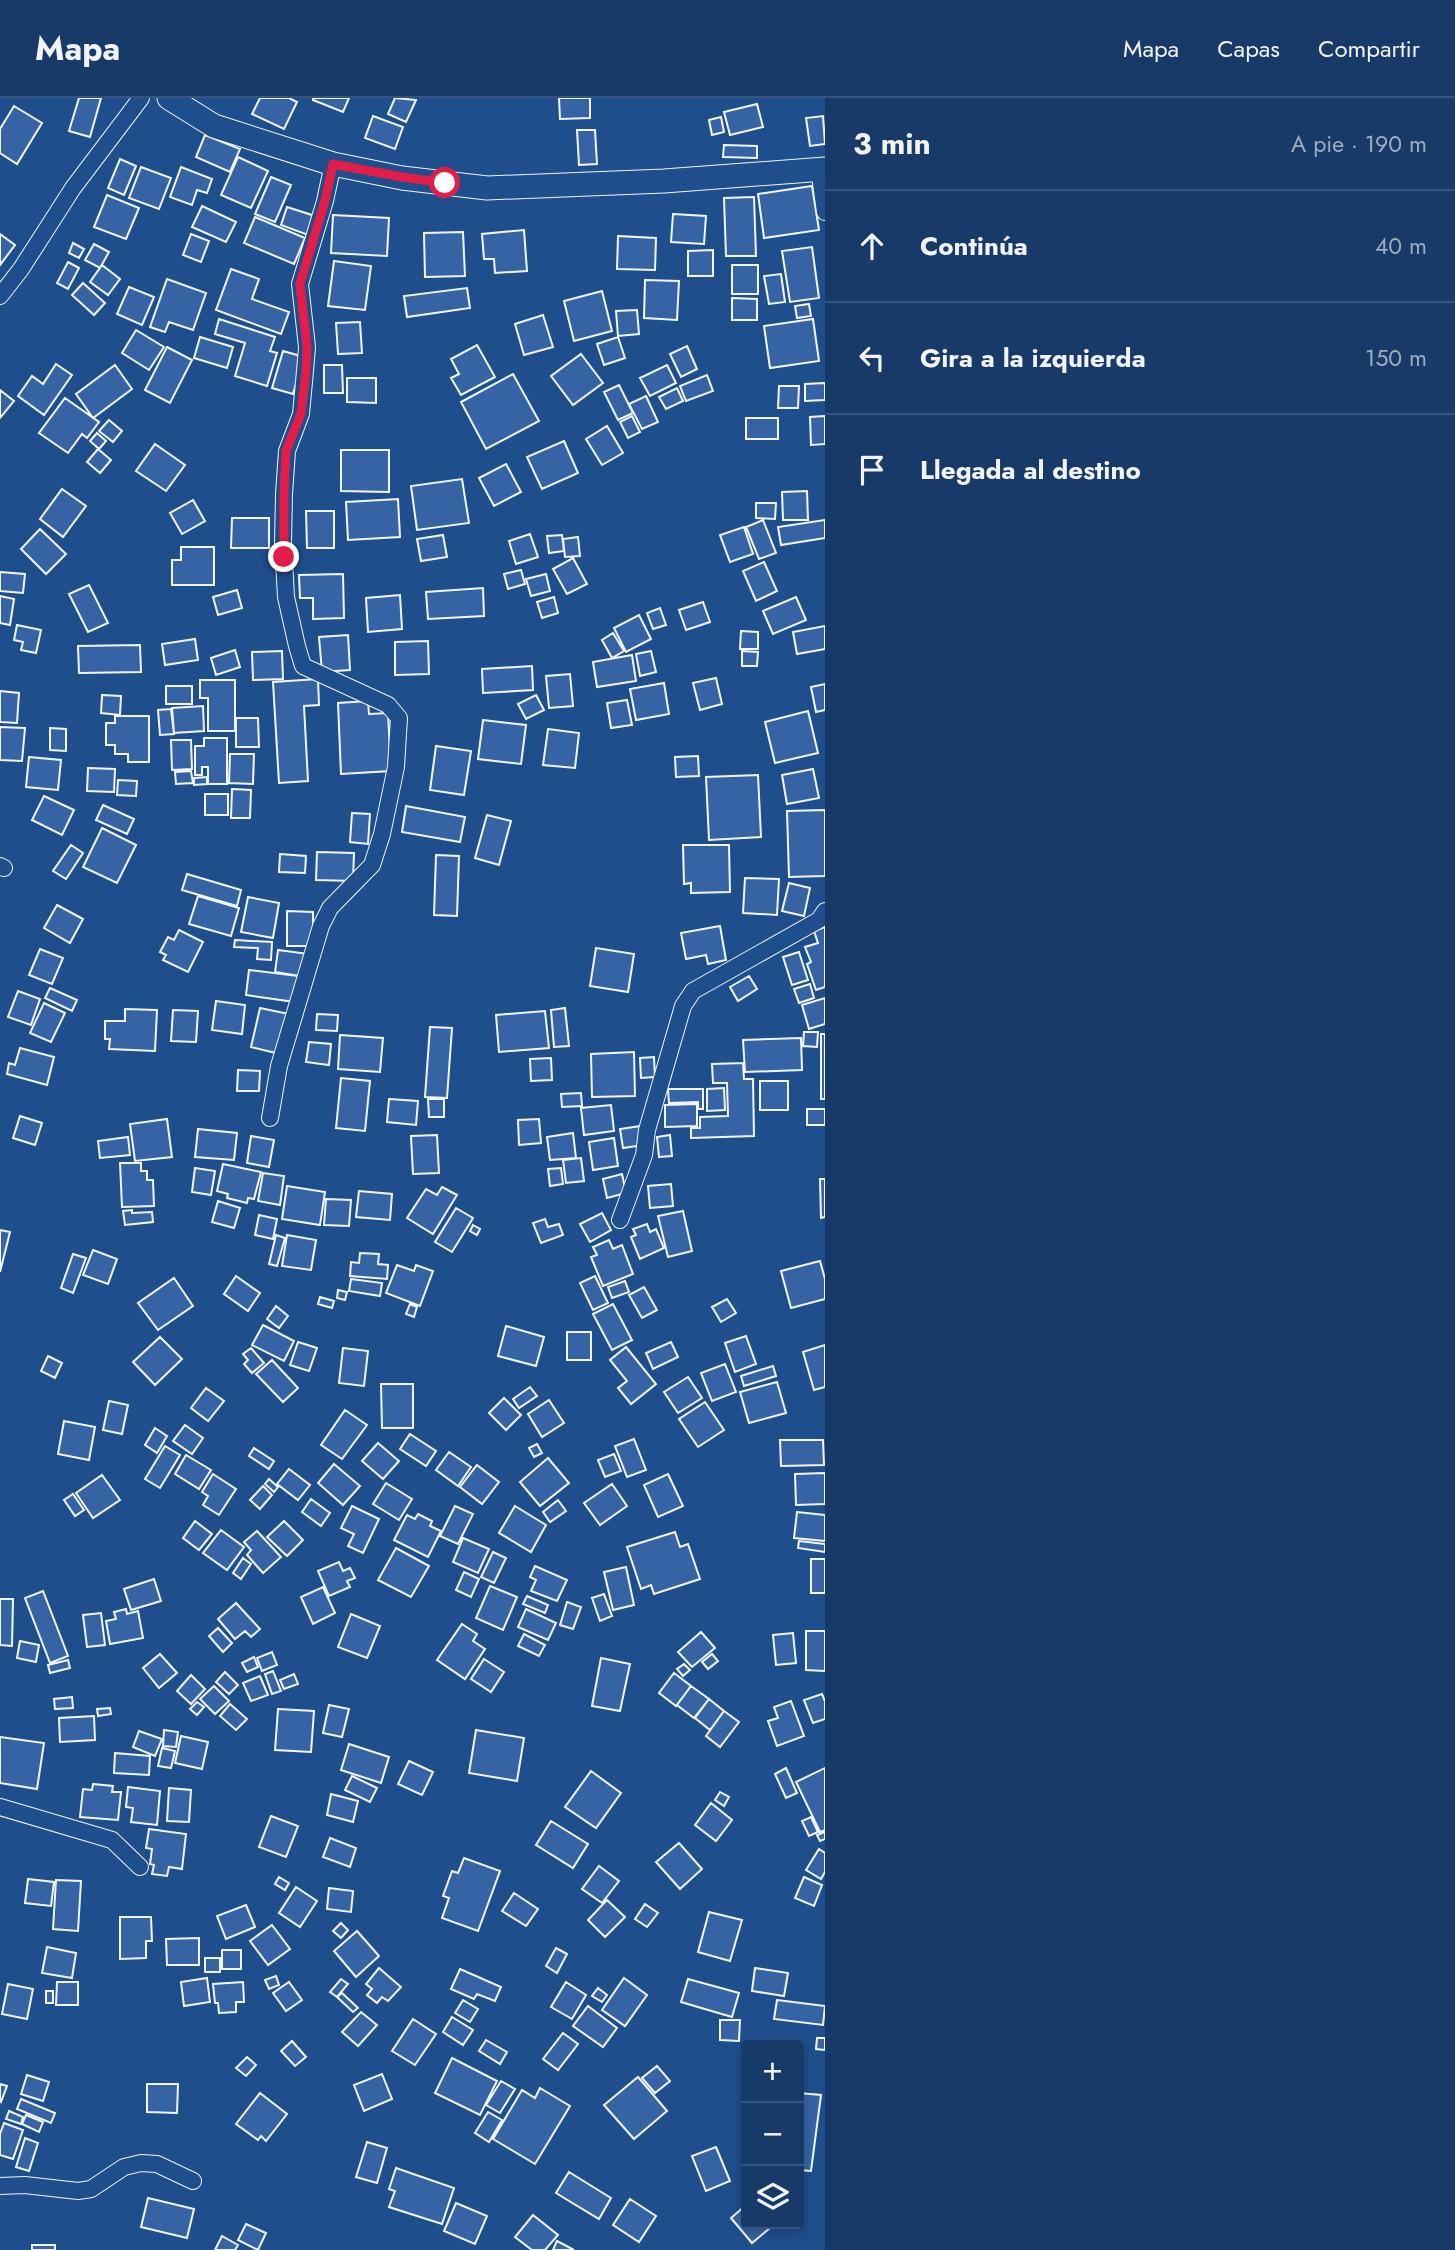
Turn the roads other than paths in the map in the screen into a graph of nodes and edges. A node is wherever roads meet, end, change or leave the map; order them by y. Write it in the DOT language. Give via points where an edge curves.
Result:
graph roads {
  1 [pos="141,98"];
  2 [pos="169,98"];
  3 [pos="333,164"];
  4 [pos="822,169"];
  5 [pos="825,212"];
  6 [pos="0,296"];
  7 [pos="825,911"];
  8 [pos="270,1118"];
  9 [pos="620,1220"];
  10 [pos="0,1807"];
  11 [pos="140,1867"];
  12 [pos="193,2181"];
  13 [pos="0,2186"];
  1 -- 6 [label="street"];
  2 -- 3 [label="street" via="214,126"];
  3 -- 4 [label="street" via="487,188"];
  3 -- 8 [label="street" via="300,284 307,347 301,414 286,451 286,597 303,666 388,705 399,718 382,834 372,865 330,908 321,926 279,1066"];
  4 -- 5 [label="street"];
  7 -- 9 [label="street" via="819,920 693,991 683,1006 647,1130 645,1155"];
  10 -- 11 [label="street" via="112,1840"];
  12 -- 13 [label="street" via="157,2164 141,2164 124,2167 91,2189"];
}
